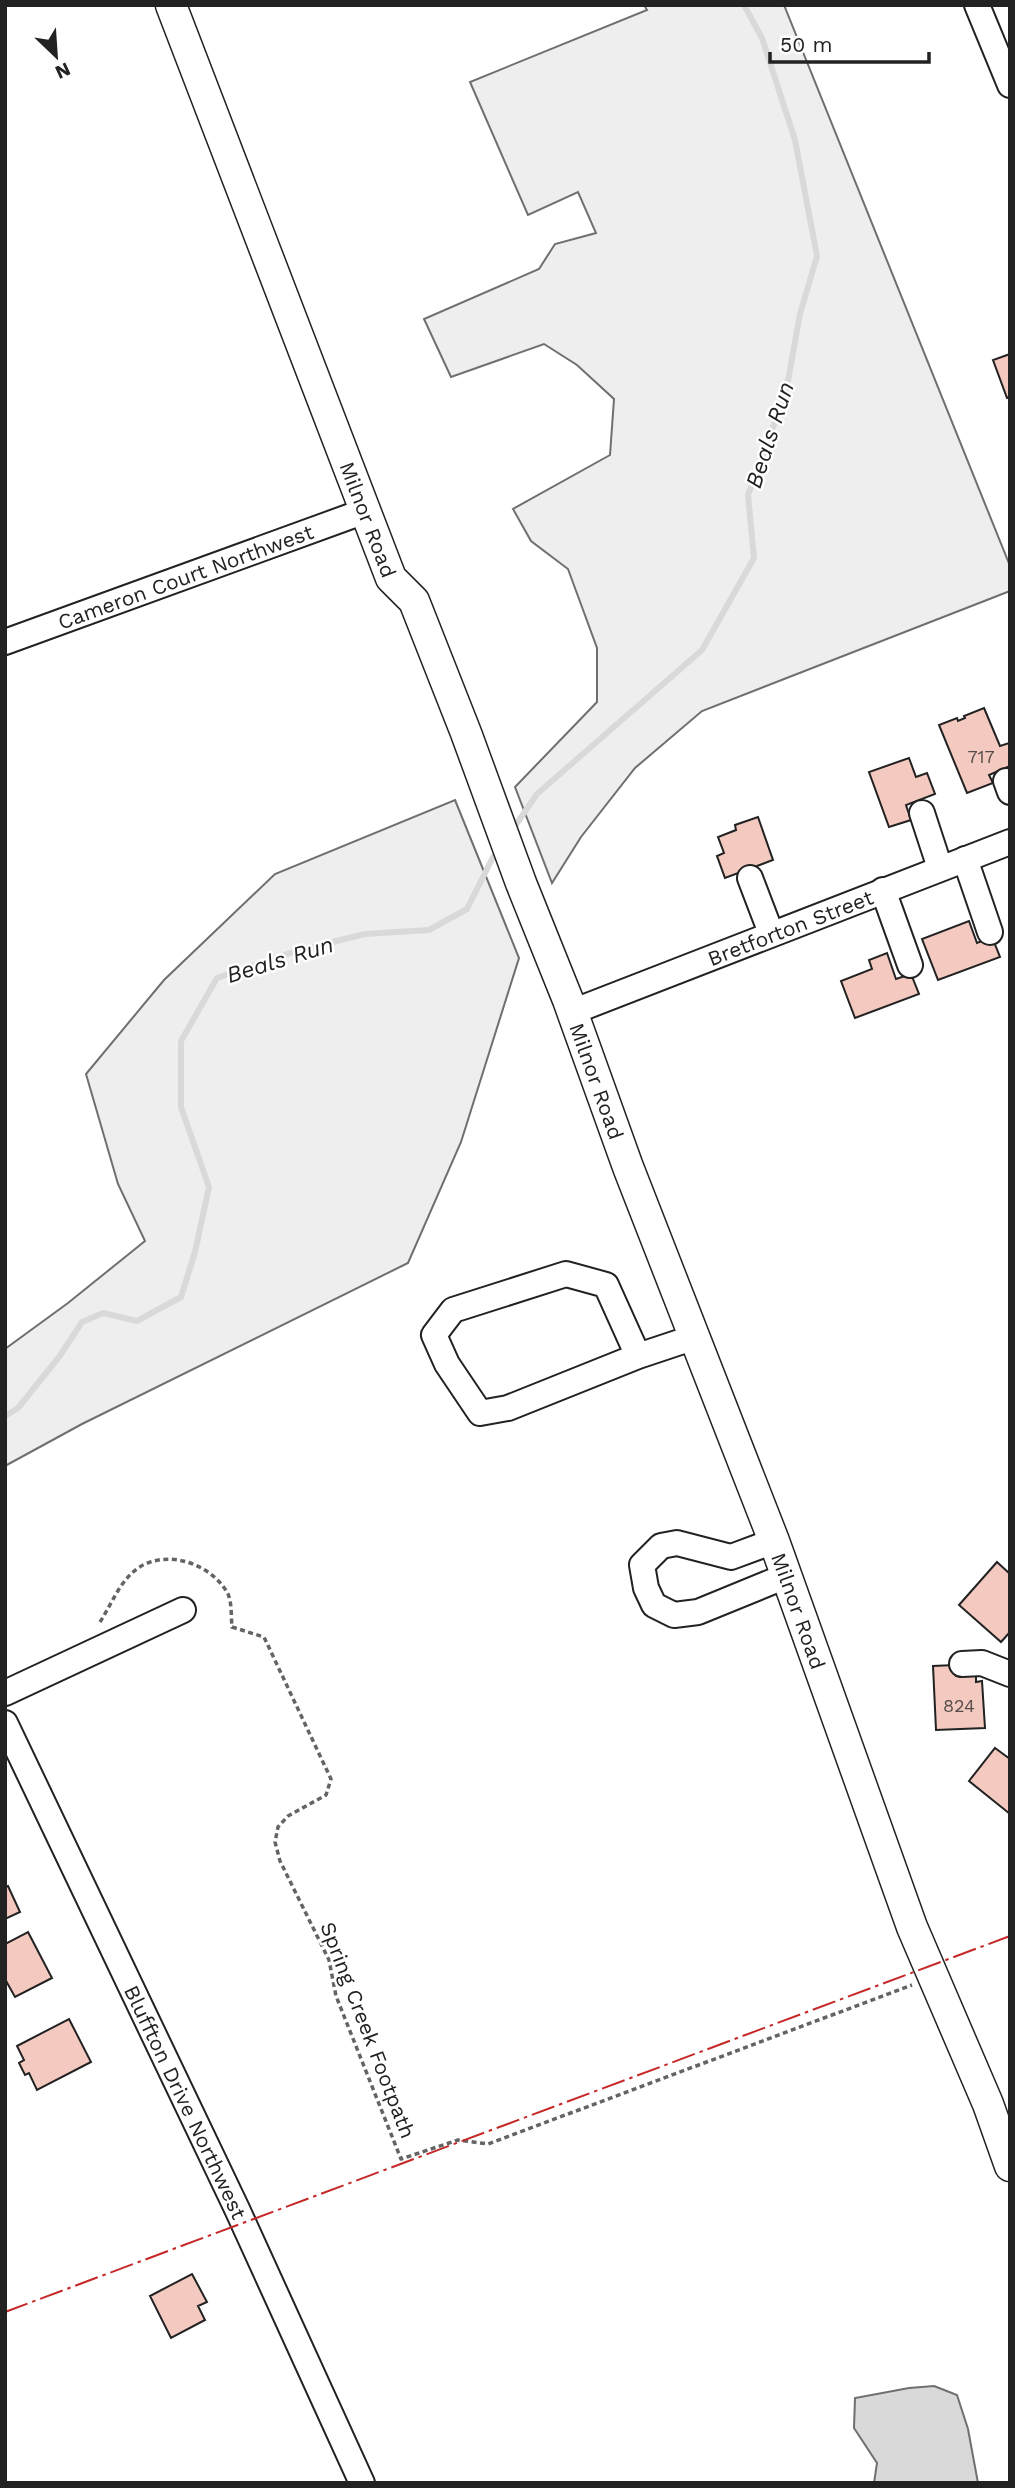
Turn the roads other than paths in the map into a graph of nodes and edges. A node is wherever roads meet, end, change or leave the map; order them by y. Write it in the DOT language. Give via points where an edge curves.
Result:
graph roads {
  1 [pos="171,5"];
  2 [pos="977,5"];
  3 [pos="1009,83"];
  4 [pos="365,510"];
  5 [pos="5,642"];
  6 [pos="922,813"];
  7 [pos="1010,842"];
  8 [pos="965,859"];
  9 [pos="940,868"];
  10 [pos="750,878"];
  11 [pos="883,890"];
  12 [pos="990,932"];
  13 [pos="771,933"];
  14 [pos="910,965"];
  15 [pos="572,1012"];
  16 [pos="695,1336"];
  17 [pos="638,1356"];
  18 [pos="774,1541"];
  19 [pos="786,1576"];
  20 [pos="183,1610"];
  21 [pos="962,1664"];
  22 [pos="1010,1674"];
  23 [pos="5,1693"];
  24 [pos="5,1723"];
  25 [pos="1010,2166"];
  26 [pos="362,2483"];
  1 -- 4 [label="main road, Milnor Road"];
  2 -- 3 [label="street"];
  4 -- 5 [label="street, Cameron Court Northwest"];
  4 -- 15 [label="main road, Milnor Road" via="391,578 414,601"];
  6 -- 9 [label="street"];
  7 -- 8 [label="street, Bretforton Street"];
  8 -- 9 [label="street, Bretforton Street"];
  8 -- 12 [label="street"];
  9 -- 11 [label="street, Bretforton Street"];
  10 -- 13 [label="street"];
  11 -- 13 [label="street, Bretforton Street"];
  11 -- 14 [label="street"];
  13 -- 15 [label="street, Bretforton Street"];
  15 -- 16 [label="main road, Milnor Road"];
  16 -- 17 [label="street"];
  16 -- 18 [label="main road, Milnor Road"];
  17 -- 17 [label="street" via="508,1408 480,1413 447,1364 434,1335 453,1310 566,1274 606,1285"];
  18 -- 19 [label="main road, Milnor Road"];
  18 -- 19 [label="street" via="731,1558 677,1543 661,1546 642,1565 646,1588 654,1605 674,1615 698,1612"];
  19 -- 25 [label="main road, Milnor Road" via="904,1905"];
  20 -- 23 [label="street"];
  21 -- 22 [label="street" via="982,1663"];
  24 -- 26 [label="street, Bluffton Drive Northwest"];
}
